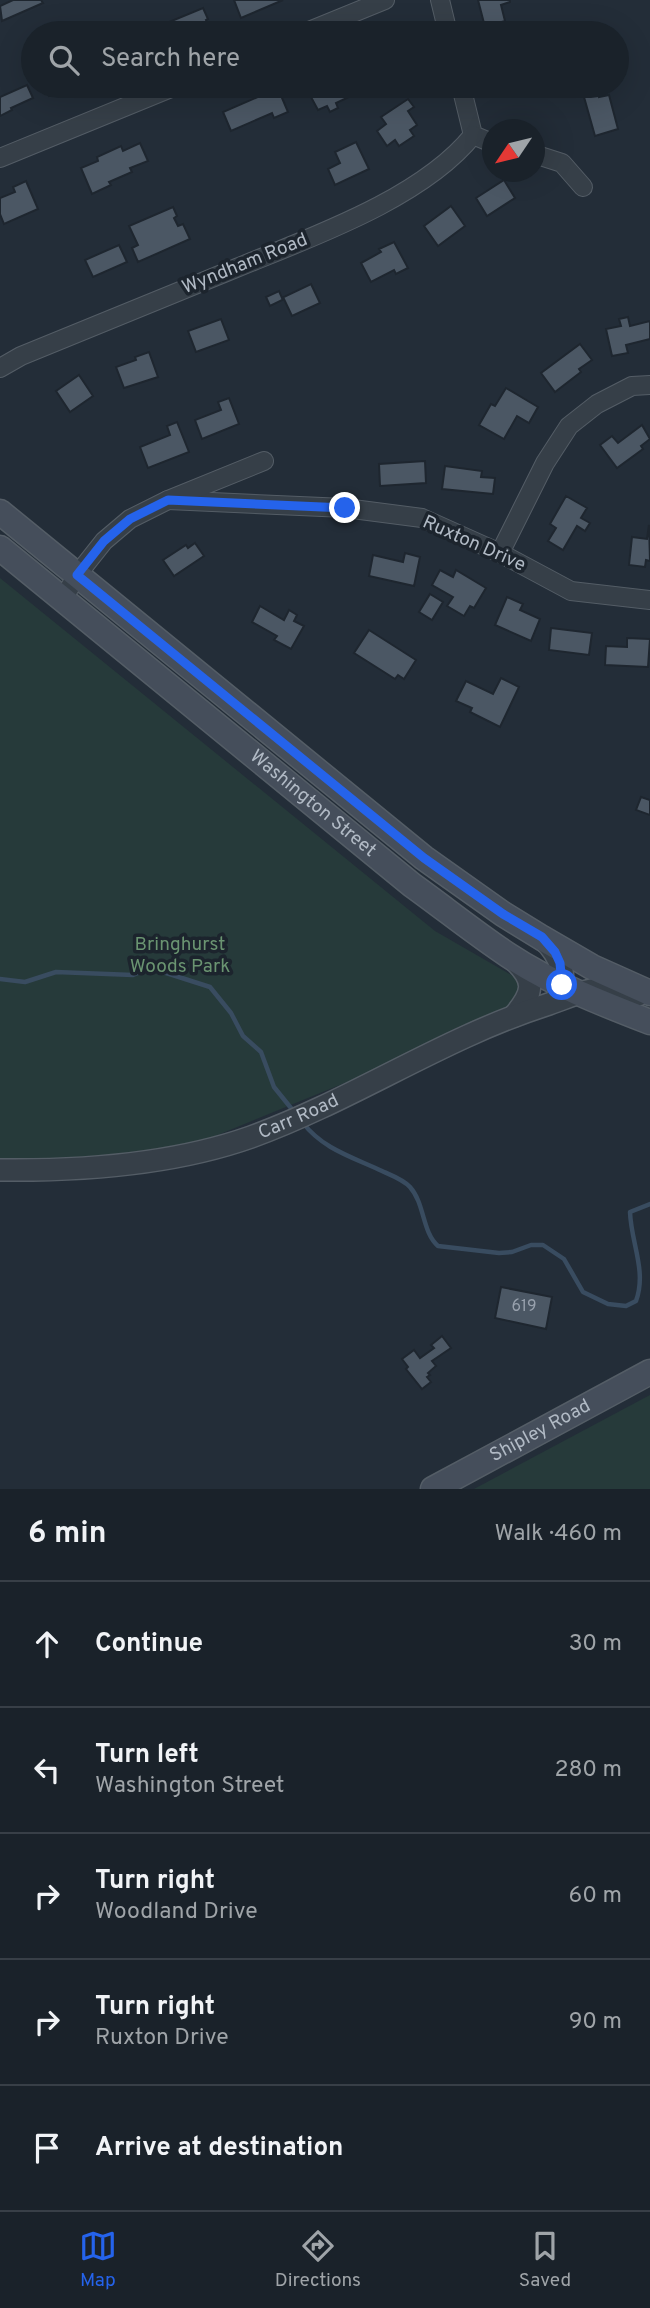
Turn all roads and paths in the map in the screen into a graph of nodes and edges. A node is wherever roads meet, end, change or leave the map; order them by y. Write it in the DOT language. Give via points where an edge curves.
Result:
graph roads {
  1 [pos="385,0"];
  2 [pos="440,0"];
  3 [pos="333,21"];
  4 [pos="445,21"];
  5 [pos="147,98"];
  6 [pos="464,98"];
  7 [pos="474,135"];
  8 [pos="482,139"];
  9 [pos="0,158"];
  10 [pos="545,158"];
  11 [pos="583,187"];
  12 [pos="0,368"];
  13 [pos="650,385"];
  14 [pos="264,461"];
  15 [pos="168,500"];
  16 [pos="0,512"];
  17 [pos="0,548"];
  18 [pos="500,553"];
  19 [pos="77,575"];
  20 [pos="63,599"];
  21 [pos="650,600"];
  22 [pos="542,937"];
  23 [pos="510,956"];
  24 [pos="565,994"];
  25 [pos="650,995"];
  26 [pos="514,1016"];
  27 [pos="650,1022"];
  28 [pos="0,1170"];
  29 [pos="650,1372"];
  30 [pos="433,1489"];
  1 -- 3 [label="street"];
  2 -- 4 [label="street"];
  5 -- 9 [label="street"];
  6 -- 7 [label="street"];
  7 -- 8 [label="street"];
  7 -- 12 [label="street, Wyndham Road" via="403,193 332,229"];
  10 -- 11 [label="street" via="562,163"];
  13 -- 18 [label="street" via="632,386 597,404 569,426"];
  14 -- 15 [label="street"];
  15 -- 18 [label="street, Ruxton Drive" via="345,508 422,518"];
  15 -- 19 [label="street" via="130,519 104,541"];
  16 -- 19 [label="main road, Washington Street"];
  17 -- 20 [label="main road, Washington Street"];
  18 -- 21 [label="street, Ruxton Drive" via="571,591"];
  19 -- 20 [label="street"];
  19 -- 22 [label="main road, Washington Street" via="424,858"];
  20 -- 23 [label="main road, Washington Street" via="412,885"];
  22 -- 24 [label="street" via="560,963"];
  22 -- 25 [label="main road, Washington Street"];
  23 -- 24 [label="main road, Washington Street"];
  23 -- 26 [label="street" via="531,985"];
  24 -- 25 [label="street, Carr Road" via="610,989"];
  24 -- 26 [label="street, Carr Road"];
  24 -- 27 [label="main road, Washington Street"];
  26 -- 28 [label="street, Carr Road" via="250,1137 139,1163 53,1171"];
  29 -- 30 [label="main road, Shipley Road"];
}
